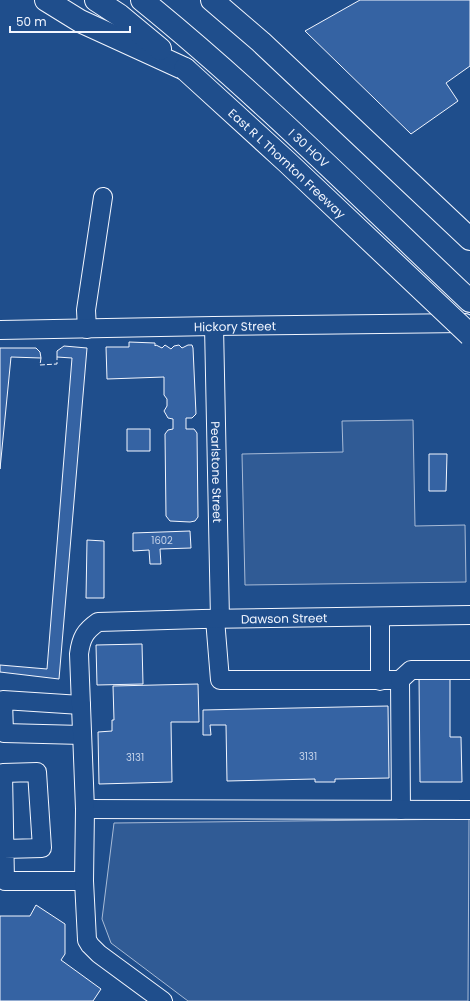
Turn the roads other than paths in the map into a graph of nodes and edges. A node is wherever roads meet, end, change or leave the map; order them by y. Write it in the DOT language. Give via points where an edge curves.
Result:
graph roads {
  1 [pos="46,0"];
  2 [pos="96,0"];
  3 [pos="142,0"];
  4 [pos="160,0"];
  5 [pos="212,0"];
  6 [pos="185,69"];
  7 [pos="103,197"];
  8 [pos="470,239"];
  9 [pos="470,283"];
  10 [pos="470,301"];
  11 [pos="470,323"];
  12 [pos="214,326"];
  13 [pos="87,329"];
  14 [pos="0,330"];
  15 [pos="470,335"];
  16 [pos="470,615"];
  17 [pos="380,617"];
  18 [pos="218,619"];
  19 [pos="470,670"];
  20 [pos="400,680"];
  21 [pos="380,681"];
  22 [pos="81,705"];
  23 [pos="82,736"];
  24 [pos="85,809"];
  25 [pos="401,810"];
  26 [pos="470,810"];
  27 [pos="4,849"];
  28 [pos="3,881"];
  29 [pos="84,881"];
  30 [pos="162,1001"];
  1 -- 6 [label="highway" via="80,21"];
  2 -- 6 [label="highway, East R L Thornton Freeway"];
  3 -- 10 [label="highway, I 30 HOV" via="219,65 315,153"];
  4 -- 9 [label="highway, I 30 HOV" via="251,78"];
  5 -- 8 [label="highway" via="261,42"];
  6 -- 15 [label="highway, East R L Thornton Freeway, bridge"];
  7 -- 13 [label="street" via="86,310"];
  11 -- 12 [label="street, Hickory Street"];
  12 -- 13 [label="street, Hickory Street"];
  12 -- 18 [label="street, Pearlstone Street"];
  13 -- 14 [label="street, Hickory Street"];
  16 -- 17 [label="street, Dawson Street"];
  17 -- 18 [label="street, Dawson Street"];
  17 -- 21 [label="street"];
  18 -- 21 [label="street, Pearlstone Street" via="220,680"];
  18 -- 22 [label="street, Dawson Street" via="98,622 84,635 80,644"];
  19 -- 20 [label="street" via="411,670"];
  20 -- 21 [label="street"];
  20 -- 25 [label="street"];
  22 -- 23 [label="street"];
  22 -- 23 [label="street" via="3,700 4,733"];
  23 -- 24 [label="street"];
  24 -- 25 [label="street"];
  24 -- 29 [label="street"];
  25 -- 26 [label="street"];
  27 -- 28 [label="street"];
  28 -- 29 [label="street"];
  29 -- 30 [label="street" via="87,940 90,946"];
}
